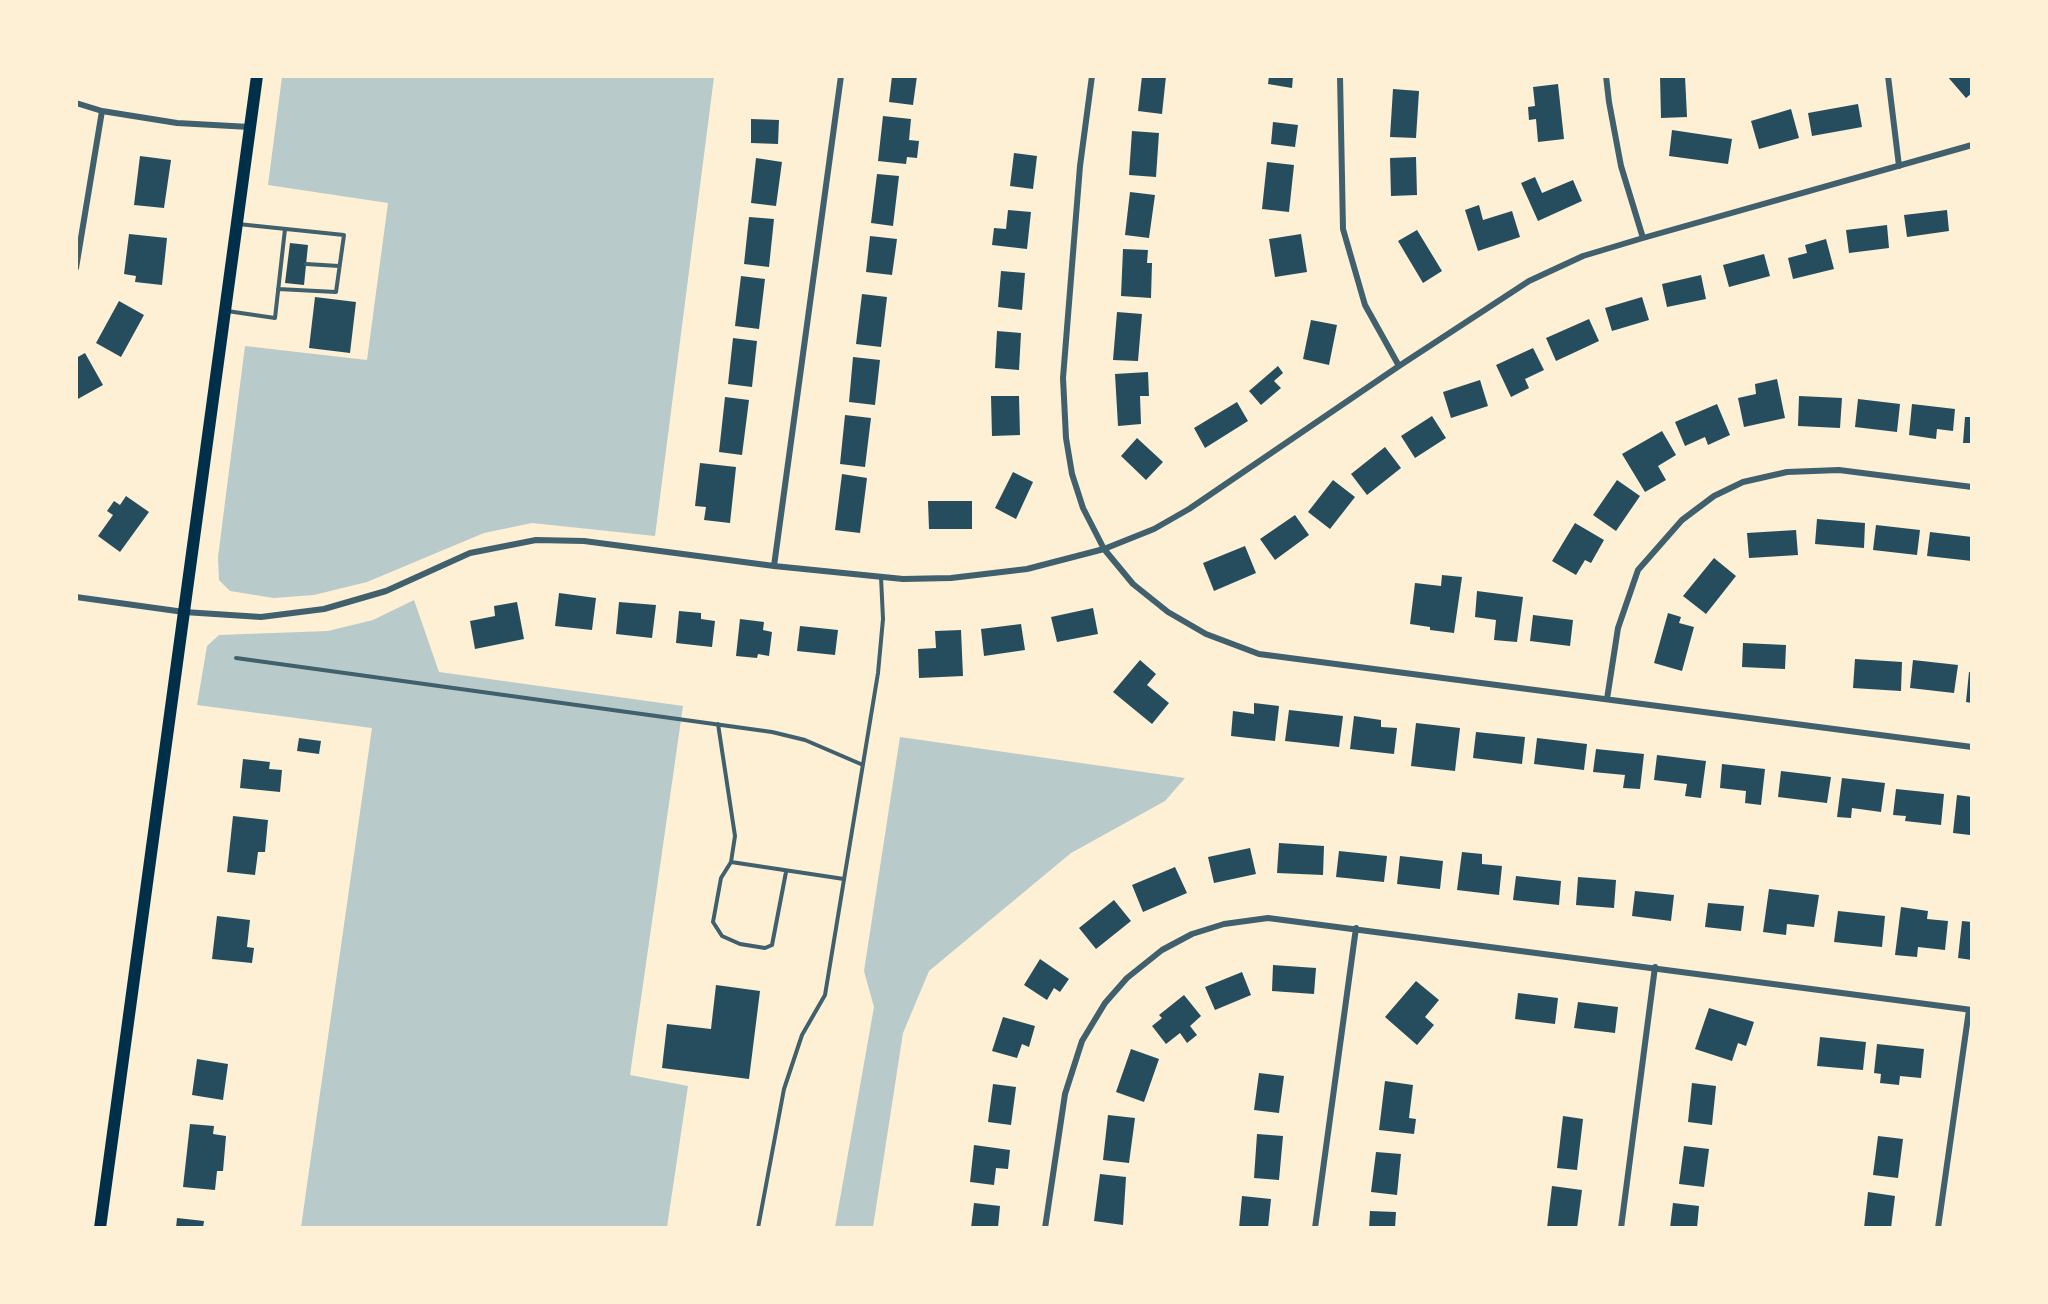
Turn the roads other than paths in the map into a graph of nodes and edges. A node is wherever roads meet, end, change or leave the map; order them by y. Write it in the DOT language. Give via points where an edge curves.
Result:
graph roads {
  1 [pos="257,76"];
  2 [pos="841,76"];
  3 [pos="1092,76"];
  4 [pos="1340,76"];
  5 [pos="1606,76"];
  6 [pos="1888,76"];
  7 [pos="76,103"];
  8 [pos="102,111"];
  9 [pos="250,127"];
  10 [pos="1971,146"];
  11 [pos="1899,166"];
  12 [pos="237,224"];
  13 [pos="285,229"];
  14 [pos="1643,238"];
  15 [pos="281,262"];
  16 [pos="287,263"];
  17 [pos="306,264"];
  18 [pos="339,266"];
  19 [pos="76,268"];
  20 [pos="278,288"];
  21 [pos="225,311"];
  22 [pos="1400,366"];
  23 [pos="1971,487"];
  24 [pos="1104,549"];
  25 [pos="774,566"];
  26 [pos="881,577"];
  27 [pos="76,597"];
  28 [pos="184,612"];
  29 [pos="236,658"];
  30 [pos="1607,699"];
  31 [pos="718,724"];
  32 [pos="1971,747"];
  33 [pos="863,765"];
  34 [pos="731,862"];
  35 [pos="786,872"];
  36 [pos="844,879"];
  37 [pos="1356,928"];
  38 [pos="1655,967"];
  39 [pos="1970,1010"];
  40 [pos="100,1227"];
  41 [pos="758,1227"];
  42 [pos="1045,1227"];
  43 [pos="1315,1227"];
  44 [pos="1622,1227"];
  45 [pos="1938,1227"];
  1 -- 9 [label="main road"];
  2 -- 25 [label="street"];
  3 -- 24 [label="street" via="1080,166 1063,378 1072,474 1083,508"];
  4 -- 22 [label="street" via="1343,230 1365,304"];
  5 -- 14 [label="street" via="1622,166"];
  6 -- 11 [label="street"];
  7 -- 8 [label="street"];
  8 -- 9 [label="street" via="193,124"];
  8 -- 19 [label="street"];
  9 -- 12 [label="main road"];
  10 -- 11 [label="street"];
  11 -- 14 [label="street"];
  12 -- 13 [label="lane"];
  12 -- 21 [label="main road"];
  13 -- 15 [label="lane"];
  13 -- 18 [label="lane" via="344,235"];
  14 -- 22 [label="street" via="1583,256 1529,281"];
  15 -- 16 [label="lane"];
  15 -- 20 [label="lane"];
  17 -- 18 [label="lane"];
  18 -- 20 [label="lane" via="336,292"];
  20 -- 21 [label="lane" via="274,318"];
  21 -- 28 [label="main road"];
  22 -- 24 [label="street" via="1190,509"];
  23 -- 30 [label="street" via="1839,470 1787,472 1743,482 1714,496 1682,520 1638,570 1618,628"];
  24 -- 26 [label="street" via="1027,569 951,578"];
  24 -- 30 [label="street" via="1133,584 1168,612 1206,634 1259,654"];
  25 -- 26 [label="street"];
  25 -- 28 [label="street" via="584,541 536,540 470,553 386,591 324,609 261,617"];
  26 -- 33 [label="lane" via="883,620 878,673"];
  27 -- 28 [label="street"];
  28 -- 40 [label="main road"];
  29 -- 31 [label="lane"];
  30 -- 32 [label="street"];
  31 -- 33 [label="lane" via="806,740"];
  31 -- 34 [label="lane" via="735,836"];
  33 -- 36 [label="lane"];
  34 -- 35 [label="lane"];
  34 -- 35 [label="lane" via="721,878 713,922 722,936 749,946 772,945"];
  35 -- 36 [label="lane"];
  36 -- 41 [label="lane" via="825,995 802,1035 784,1089"];
  37 -- 38 [label="street"];
  37 -- 42 [label="street" via="1268,918 1224,924 1162,950 1127,978 1105,1003 1082,1041 1065,1094"];
  37 -- 43 [label="street"];
  38 -- 39 [label="street"];
  38 -- 44 [label="street"];
  39 -- 45 [label="street"];
}
